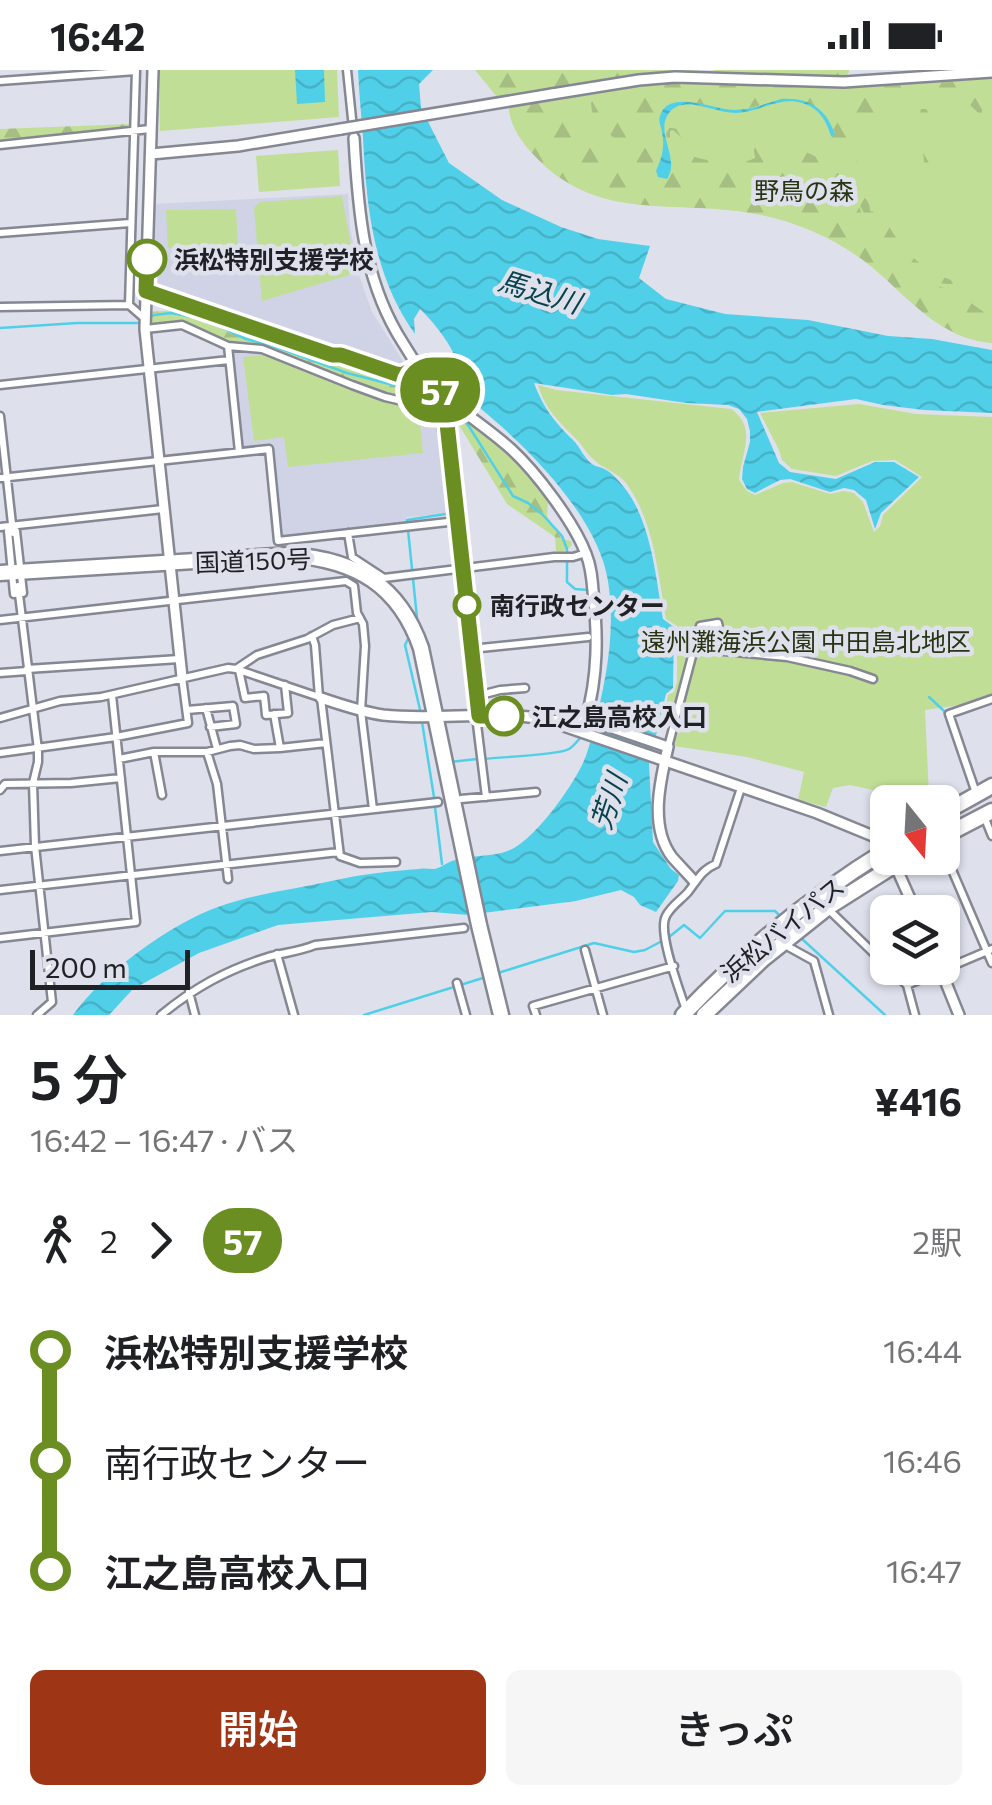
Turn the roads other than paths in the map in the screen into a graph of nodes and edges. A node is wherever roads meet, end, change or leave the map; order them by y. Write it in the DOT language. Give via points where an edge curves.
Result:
graph roads {
  1 [pos="136,70"];
  2 [pos="154,70"];
  3 [pos="346,70"];
  4 [pos="992,72"];
  5 [pos="0,80"];
  6 [pos="150,129"];
  7 [pos="133,131"];
  8 [pos="354,138"];
  9 [pos="0,145"];
  10 [pos="151,154"];
  11 [pos="130,223"];
  12 [pos="0,233"];
  13 [pos="146,291"];
  14 [pos="129,305"];
  15 [pos="0,308"];
  16 [pos="145,324"];
  17 [pos="228,346"];
  18 [pos="229,360"];
  19 [pos="419,366"];
  20 [pos="148,368"];
  21 [pos="0,384"];
  22 [pos="444,396"];
  23 [pos="0,416"];
  24 [pos="448,432"];
  25 [pos="239,452"];
  26 [pos="159,460"];
  27 [pos="3,478"];
  28 [pos="164,509"];
  29 [pos="457,521"];
  30 [pos="0,527"];
  31 [pos="12,529"];
  32 [pos="350,532"];
  33 [pos="586,553"];
  34 [pos="354,554"];
  35 [pos="169,564"];
  36 [pos="463,568"];
  37 [pos="13,576"];
  38 [pos="357,576"];
  39 [pos="172,601"];
  40 [pos="21,618"];
  41 [pos="361,618"];
  42 [pos="0,620"];
  43 [pos="312,636"];
  44 [pos="588,637"];
  45 [pos="472,649"];
  46 [pos="181,659"];
  47 [pos="238,669"];
  48 [pos="27,670"];
  49 [pos="0,673"];
  50 [pos="182,677"];
  51 [pos="873,679"];
  52 [pos="285,685"];
  53 [pos="526,688"];
  54 [pos="112,695"];
  55 [pos="476,696"];
  56 [pos="320,698"];
  57 [pos="992,700"];
  58 [pos="32,708"];
  59 [pos="206,708"];
  60 [pos="186,710"];
  61 [pos="362,711"];
  62 [pos="274,714"];
  63 [pos="436,716"];
  64 [pos="478,716"];
  65 [pos="0,718"];
  66 [pos="543,719"];
  67 [pos="586,719"];
  68 [pos="210,728"];
  69 [pos="116,737"];
  70 [pos="326,743"];
  71 [pos="668,747"];
  72 [pos="280,748"];
  73 [pos="217,749"];
  74 [pos="38,750"];
  75 [pos="154,752"];
  76 [pos="208,752"];
  77 [pos="0,754"];
  78 [pos="119,760"];
  79 [pos="663,760"];
  80 [pos="120,778"];
  81 [pos="33,783"];
  82 [pos="992,786"];
  83 [pos="741,788"];
  84 [pos="0,790"];
  85 [pos="536,792"];
  86 [pos="976,794"];
  87 [pos="162,795"];
  88 [pos="486,797"];
  89 [pos="462,798"];
  90 [pos="438,802"];
  91 [pos="960,803"];
  92 [pos="373,809"];
  93 [pos="988,813"];
  94 [pos="334,814"];
  95 [pos="222,826"];
  96 [pos="960,828"];
  97 [pos="870,835"];
  98 [pos="127,836"];
  99 [pos="992,836"];
  100 [pos="35,846"];
  101 [pos="0,851"];
  102 [pos="339,852"];
  103 [pos="870,860"];
  104 [pos="396,862"];
  105 [pos="226,864"];
  106 [pos="876,875"];
  107 [pos="955,875"];
  108 [pos="131,876"];
  109 [pos="228,879"];
  110 [pos="40,886"];
  111 [pos="692,886"];
  112 [pos="0,890"];
  113 [pos="827,908"];
  114 [pos="797,922"];
  115 [pos="472,927"];
  116 [pos="44,934"];
  117 [pos="784,937"];
  118 [pos="0,938"];
  119 [pos="586,950"];
  120 [pos="870,950"];
  121 [pos="990,950"];
  122 [pos="277,954"];
  123 [pos="960,962"];
  124 [pos="992,963"];
  125 [pos="674,966"];
  126 [pos="907,985"];
  127 [pos="947,985"];
  128 [pos="458,986"];
  129 [pos="596,988"];
  130 [pos="189,992"];
  131 [pos="684,1013"];
  132 [pos="37,1015"];
  133 [pos="160,1015"];
  134 [pos="195,1015"];
  135 [pos="294,1015"];
  136 [pos="466,1015"];
  137 [pos="498,1015"];
  138 [pos="536,1015"];
  139 [pos="603,1015"];
  140 [pos="704,1015"];
  141 [pos="829,1015"];
  142 [pos="915,1015"];
  143 [pos="959,1015"];
  1 -- 5 [label="street"];
  1 -- 7 [label="street"];
  2 -- 6 [label="street"];
  3 -- 8 [label="street"];
  4 -- 10 [label="street, bridge" via="833,82 640,80 238,146"];
  6 -- 7 [label="street"];
  6 -- 10 [label="street"];
  7 -- 9 [label="street"];
  7 -- 11 [label="street"];
  8 -- 19 [label="street" via="360,223 374,282"];
  10 -- 13 [label="street"];
  11 -- 12 [label="street"];
  11 -- 14 [label="street"];
  13 -- 16 [label="street"];
  13 -- 19 [label="street" via="396,374"];
  14 -- 15 [label="street"];
  14 -- 16 [label="street"];
  16 -- 17 [label="street" via="182,325"];
  16 -- 20 [label="street"];
  17 -- 18 [label="street"];
  17 -- 24 [label="street" via="262,348 385,397 440,410"];
  18 -- 20 [label="street"];
  18 -- 25 [label="street"];
  19 -- 22 [label="street"];
  20 -- 21 [label="street"];
  20 -- 26 [label="street"];
  22 -- 24 [label="street"];
  22 -- 33 [label="street" via="518,456"];
  23 -- 27 [label="street"];
  24 -- 29 [label="street"];
  25 -- 26 [label="street"];
  25 -- 32 [label="street" via="269,448 278,541"];
  26 -- 27 [label="street"];
  26 -- 28 [label="street"];
  27 -- 31 [label="street"];
  28 -- 31 [label="street"];
  28 -- 35 [label="street"];
  29 -- 32 [label="street"];
  29 -- 36 [label="street"];
  30 -- 31 [label="street"];
  31 -- 37 [label="street"];
  32 -- 34 [label="street"];
  32 -- 36 [label="street" via="352,557 384,578"];
  33 -- 36 [label="street"];
  33 -- 67 [label="street" via="597,650"];
  35 -- 37 [label="highway, 国道150号"];
  35 -- 39 [label="street"];
  35 -- 63 [label="highway, 国道150号" via="292,555 325,558 363,574 387,592 416,635"];
  36 -- 45 [label="street"];
  37 -- 40 [label="street"];
  37 -- 40 [label="street"];
  38 -- 41 [label="street"];
  39 -- 40 [label="street"];
  39 -- 41 [label="street" via="346,581 354,586"];
  39 -- 46 [label="street"];
  40 -- 42 [label="street"];
  40 -- 48 [label="street"];
  41 -- 43 [label="street"];
  41 -- 61 [label="street"];
  43 -- 47 [label="street" via="257,655"];
  43 -- 56 [label="street"];
  44 -- 45 [label="street"];
  45 -- 55 [label="street"];
  46 -- 48 [label="street"];
  46 -- 50 [label="street"];
  47 -- 50 [label="street"];
  47 -- 52 [label="street"];
  47 -- 62 [label="street" via="245,698 264,696 266,715"];
  48 -- 49 [label="street"];
  48 -- 58 [label="street"];
  50 -- 54 [label="street"];
  50 -- 60 [label="street"];
  51 -- 71 [label="street" via="787,657 724,651 718,623 700,626"];
  52 -- 56 [label="street"];
  52 -- 62 [label="street" via="288,713"];
  53 -- 55 [label="street"];
  54 -- 58 [label="street"];
  54 -- 69 [label="street"];
  55 -- 64 [label="street"];
  56 -- 61 [label="street"];
  56 -- 70 [label="street"];
  57 -- 86 [label="street" via="949,714"];
  58 -- 65 [label="street"];
  58 -- 74 [label="street"];
  59 -- 60 [label="street"];
  59 -- 68 [label="street"];
  59 -- 68 [label="street" via="233,706 236,724"];
  60 -- 69 [label="street" via="188,723"];
  61 -- 63 [label="street"];
  61 -- 92 [label="street"];
  62 -- 72 [label="street"];
  63 -- 64 [label="street"];
  63 -- 115 [label="highway, 国道150号"];
  64 -- 66 [label="street"];
  64 -- 88 [label="street"];
  66 -- 67 [label="street"];
  66 -- 79 [label="street"];
  67 -- 71 [label="street"];
  68 -- 73 [label="street"];
  69 -- 74 [label="street"];
  69 -- 78 [label="street"];
  70 -- 72 [label="street"];
  70 -- 94 [label="street"];
  71 -- 79 [label="street"];
  72 -- 73 [label="street"];
  73 -- 76 [label="street"];
  74 -- 77 [label="street"];
  74 -- 81 [label="street"];
  75 -- 76 [label="street"];
  75 -- 78 [label="street"];
  75 -- 87 [label="street"];
  76 -- 95 [label="street"];
  78 -- 80 [label="street"];
  79 -- 83 [label="street"];
  79 -- 111 [label="street" via="659,828"];
  80 -- 81 [label="street"];
  80 -- 98 [label="street"];
  81 -- 84 [label="street" via="4,784"];
  81 -- 100 [label="street"];
  82 -- 86 [label="highway"];
  83 -- 97 [label="street"];
  83 -- 111 [label="street" via="716,864"];
  85 -- 88 [label="street"];
  86 -- 91 [label="highway"];
  88 -- 89 [label="street"];
  90 -- 92 [label="street"];
  92 -- 94 [label="street"];
  93 -- 96 [label="highway"];
  93 -- 99 [label="street"];
  94 -- 95 [label="street"];
  94 -- 102 [label="street"];
  95 -- 98 [label="street"];
  95 -- 105 [label="street"];
  98 -- 100 [label="street"];
  98 -- 108 [label="street"];
  100 -- 101 [label="street"];
  100 -- 110 [label="street"];
  102 -- 104 [label="street" via="360,864"];
  102 -- 105 [label="street"];
  103 -- 114 [label="highway, 浜松バイパス"];
  105 -- 108 [label="street"];
  105 -- 109 [label="street"];
  106 -- 113 [label="highway, 浜松バイパス"];
  107 -- 121 [label="street"];
  108 -- 110 [label="street"];
  108 -- 116 [label="street" via="134,924"];
  110 -- 112 [label="street"];
  110 -- 116 [label="street"];
  111 -- 125 [label="street" via="663,923"];
  113 -- 114 [label="highway, 浜松バイパス"];
  113 -- 120 [label="street"];
  114 -- 117 [label="highway, 浜松バイパス"];
  115 -- 122 [label="street"];
  115 -- 137 [label="highway, 国道150号"];
  116 -- 118 [label="street"];
  116 -- 132 [label="street" via="52,1002"];
  117 -- 131 [label="highway, 浜松バイパス"];
  117 -- 140 [label="highway, 浜松バイパス"];
  117 -- 141 [label="street" via="814,961"];
  119 -- 129 [label="street"];
  121 -- 123 [label="street"];
  121 -- 124 [label="street"];
  122 -- 130 [label="street"];
  122 -- 135 [label="street"];
  125 -- 129 [label="street"];
  125 -- 131 [label="street"];
  126 -- 142 [label="street"];
  127 -- 143 [label="street"];
  128 -- 136 [label="street"];
  129 -- 138 [label="street" via="534,1006"];
  129 -- 139 [label="street"];
  130 -- 133 [label="street"];
  130 -- 134 [label="street"];
}
